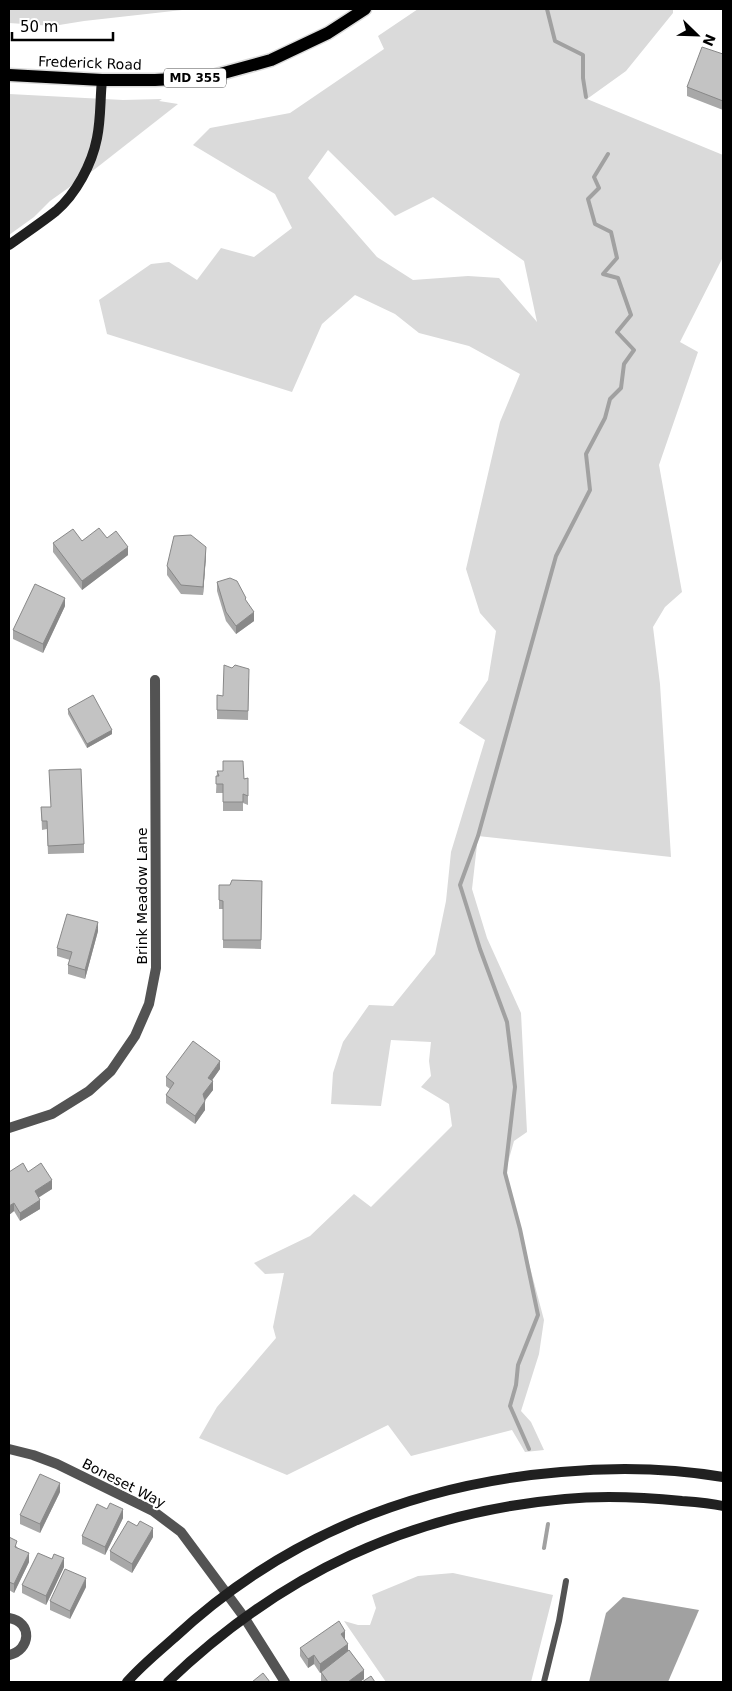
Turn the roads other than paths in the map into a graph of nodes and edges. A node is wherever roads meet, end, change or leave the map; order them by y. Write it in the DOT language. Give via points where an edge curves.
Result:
graph roads {
  1 [pos="365,9"];
  2 [pos="9,74"];
  3 [pos="102,80"];
  4 [pos="9,245"];
  5 [pos="155,680"];
  6 [pos="9,1128"];
  7 [pos="9,1449"];
  8 [pos="723,1477"];
  9 [pos="723,1506"];
  10 [pos="566,1581"];
  11 [pos="227,1592"];
  12 [pos="244,1617"];
  13 [pos="9,1618"];
  14 [pos="9,1655"];
  15 [pos="127,1682"];
  16 [pos="168,1682"];
  17 [pos="285,1682"];
  18 [pos="544,1682"];
  1 -- 3 [label="main road, Frederick Road / MD 355" via="328,33 271,60 209,77"];
  2 -- 3 [label="main road, Frederick Road / MD 355"];
  3 -- 4 [label="main road" via="98,136 86,171 57,210"];
  5 -- 6 [label="street, Brink Meadow Lane" via="156,968 149,1004 135,1036 111,1071 90,1091 52,1114"];
  7 -- 11 [label="street, Boneset Way" via="57,1464 153,1511 181,1532"];
  8 -- 11 [label="main road" via="677,1471 598,1469 524,1475 450,1489 341,1526 285,1555"];
  9 -- 12 [label="main road" via="644,1497 593,1496 522,1503 449,1518 338,1560"];
  10 -- 18 [label="lane"];
  11 -- 12 [label="street, Boneset Way"];
  11 -- 15 [label="main road"];
  12 -- 16 [label="main road"];
  12 -- 17 [label="street, Boneset Way"];
  13 -- 14 [label="street" via="25,1628 26,1636 22,1649"];
}
